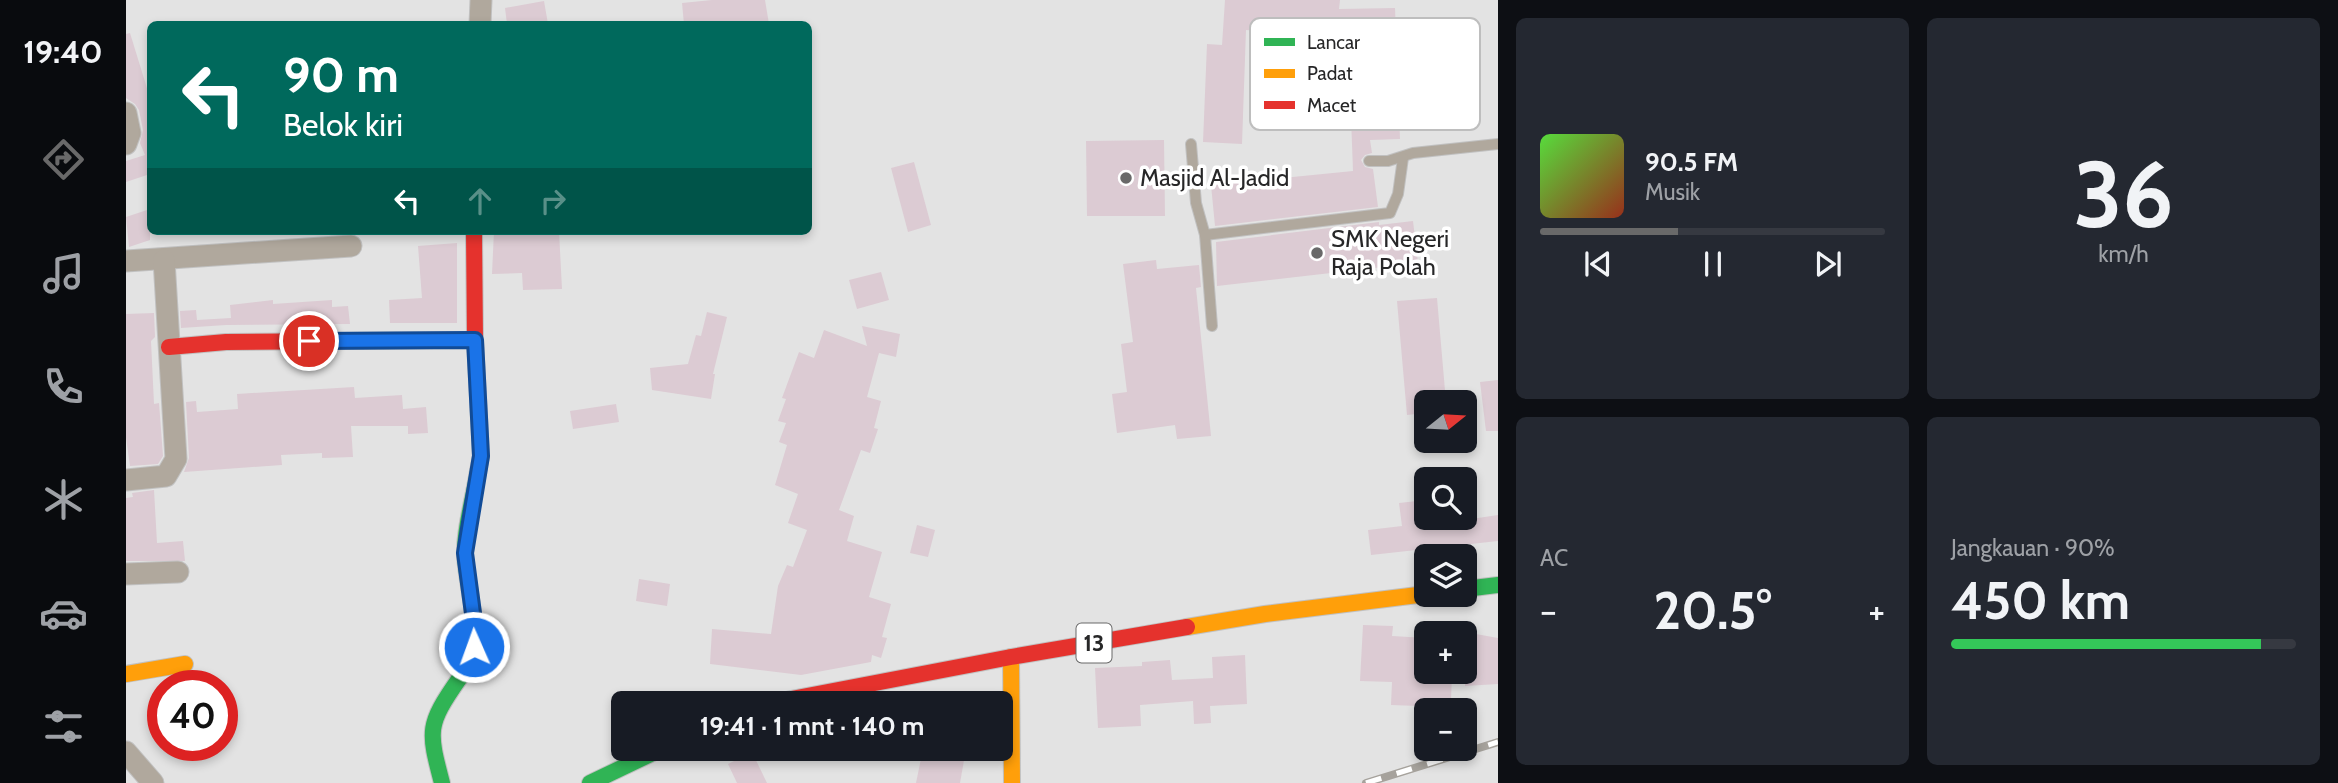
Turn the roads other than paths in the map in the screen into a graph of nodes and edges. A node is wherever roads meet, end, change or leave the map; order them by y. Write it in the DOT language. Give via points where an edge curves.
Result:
graph roads {
  1 [pos="481,0"];
  2 [pos="480,21"];
  3 [pos="126,113"];
  4 [pos="126,144"];
  5 [pos="1191,144"];
  6 [pos="1498,144"];
  7 [pos="1404,158"];
  8 [pos="1369,161"];
  9 [pos="474,235"];
  10 [pos="1205,235"];
  11 [pos="351,246"];
  12 [pos="164,260"];
  13 [pos="126,261"];
  14 [pos="1212,326"];
  15 [pos="475,340"];
  16 [pos="169,347"];
  17 [pos="126,480"];
  18 [pos="178,572"];
  19 [pos="126,574"];
  20 [pos="1498,585"];
  21 [pos="1477,588"];
  22 [pos="1414,595"];
  23 [pos="1011,657"];
  24 [pos="185,664"];
  25 [pos="126,674"];
  26 [pos="833,691"];
  27 [pos="126,752"];
  28 [pos="636,761"];
  29 [pos="153,783"];
  30 [pos="442,783"];
  31 [pos="590,783"];
  32 [pos="1012,783"];
  1 -- 2 [label="street"];
  3 -- 4 [label="street" via="130,133"];
  5 -- 10 [label="lane" via="1196,203"];
  6 -- 7 [label="lane" via="1413,153"];
  7 -- 8 [label="lane"];
  7 -- 10 [label="lane" via="1390,213"];
  9 -- 15 [label="main road"];
  10 -- 14 [label="lane"];
  11 -- 12 [label="street"];
  12 -- 13 [label="street"];
  12 -- 16 [label="street"];
  15 -- 16 [label="main road" via="226,342"];
  15 -- 30 [label="main road" via="481,456 465,553 474,647 471,662 436,712 432,730"];
  16 -- 17 [label="street" via="176,459 166,476"];
  18 -- 19 [label="street"];
  20 -- 21 [label="main road"];
  22 -- 23 [label="main road, 13" via="1265,614"];
  23 -- 26 [label="main road, 13"];
  23 -- 32 [label="main road"];
  24 -- 25 [label="main road"];
  27 -- 29 [label="street"];
  28 -- 31 [label="main road"];
}
